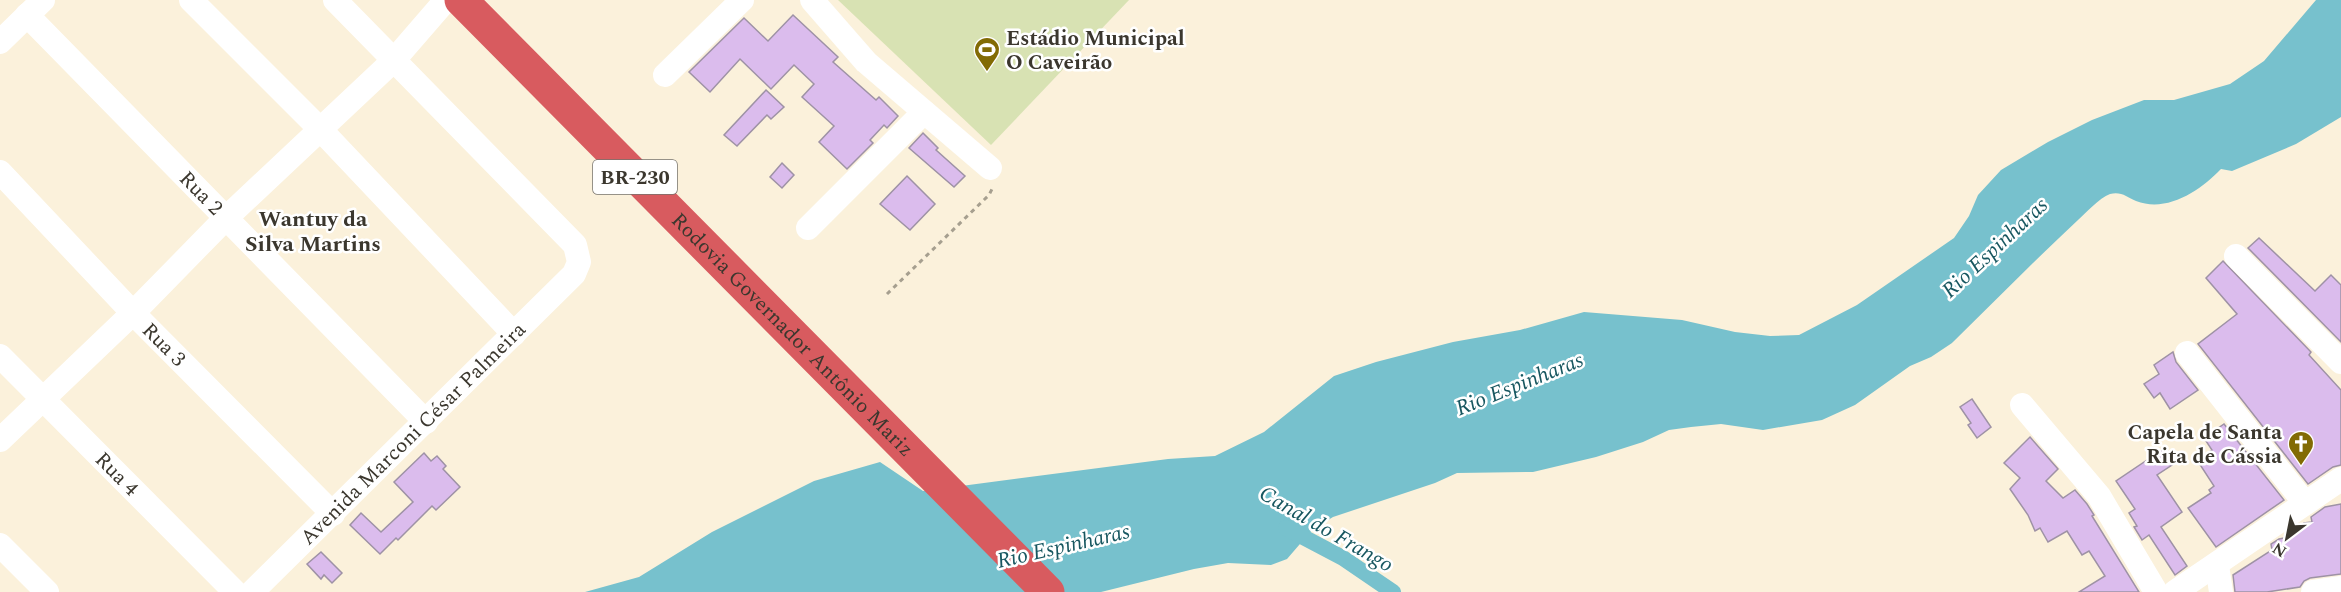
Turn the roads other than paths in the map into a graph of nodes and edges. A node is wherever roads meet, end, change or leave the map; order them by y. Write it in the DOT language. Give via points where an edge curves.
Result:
graph roads {
  1 [pos="191,0"];
  2 [pos="335,0"];
  3 [pos="446,0"];
  4 [pos="461,0"];
  5 [pos="742,0"];
  6 [pos="812,0"];
  7 [pos="35,7"];
  8 [pos="0,42"];
  9 [pos="394,60"];
  10 [pos="665,75"];
  11 [pos="924,112"];
  12 [pos="320,129"];
  13 [pos="990,168"];
  14 [pos="0,172"];
  15 [pos="225,219"];
  16 [pos="808,228"];
  17 [pos="2236,256"];
  18 [pos="133,313"];
  19 [pos="514,334"];
  20 [pos="2187,353"];
  21 [pos="0,356"];
  22 [pos="2340,358"];
  23 [pos="43,399"];
  24 [pos="2022,405"];
  25 [pos="426,422"];
  26 [pos="0,440"];
  27 [pos="2341,479"];
  28 [pos="2304,502"];
  29 [pos="333,514"];
  30 [pos="0,545"];
  31 [pos="2217,565"];
  32 [pos="2341,588"];
  33 [pos="47,592"];
  34 [pos="235,592"];
  35 [pos="252,592"];
  36 [pos="1048,592"];
  37 [pos="2156,592"];
  38 [pos="2175,592"];
  39 [pos="2221,592"];
  40 [pos="2313,592"];
  1 -- 12 [label="street"];
  2 -- 9 [label="street"];
  3 -- 9 [label="street"];
  4 -- 36 [label="highway, Rodovia Governador Antônio Mariz / BR-230"];
  5 -- 10 [label="street"];
  6 -- 11 [label="street" via="866,62"];
  7 -- 8 [label="street"];
  7 -- 15 [label="street, Rua 2"];
  9 -- 12 [label="street"];
  9 -- 19 [label="street, Avenida Marconi César Palmeira" via="575,245 579,262 574,274"];
  11 -- 13 [label="street"];
  11 -- 16 [label="street"];
  12 -- 15 [label="street"];
  12 -- 19 [label="street"];
  14 -- 18 [label="street, Rua 3"];
  15 -- 18 [label="street"];
  15 -- 25 [label="street, Rua 2"];
  17 -- 22 [label="street"];
  18 -- 23 [label="street"];
  18 -- 29 [label="street, Rua 3"];
  19 -- 25 [label="street, Avenida Marconi César Palmeira"];
  20 -- 28 [label="street"];
  21 -- 23 [label="street, Rua 4"];
  23 -- 26 [label="street"];
  23 -- 34 [label="street, Rua 4"];
  24 -- 37 [label="street" via="2099,496"];
  25 -- 29 [label="street, Avenida Marconi César Palmeira"];
  27 -- 28 [label="street"];
  28 -- 31 [label="street"];
  29 -- 35 [label="street, Avenida Marconi César Palmeira"];
  30 -- 33 [label="street"];
  31 -- 38 [label="street"];
  31 -- 39 [label="street"];
  32 -- 40 [label="street"];
}
